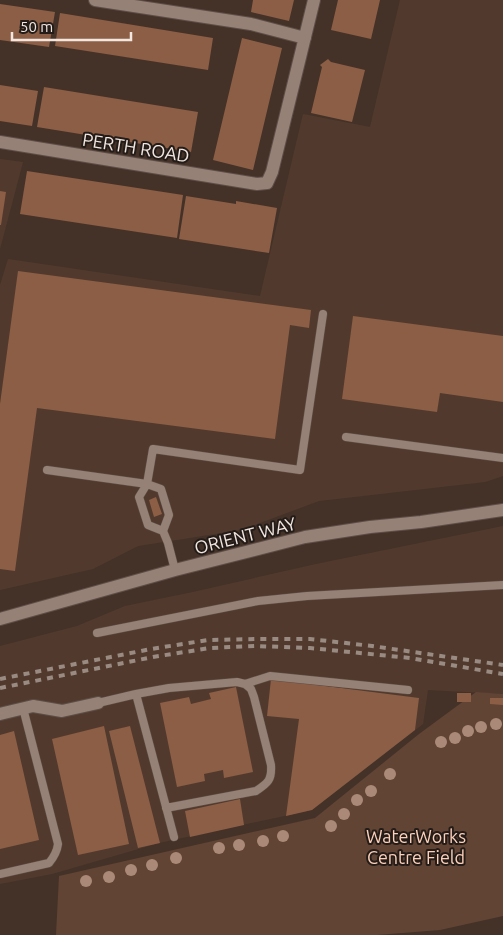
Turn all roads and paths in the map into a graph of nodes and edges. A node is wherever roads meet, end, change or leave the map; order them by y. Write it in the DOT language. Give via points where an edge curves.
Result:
graph roads {
  1 [pos="95,0"];
  2 [pos="314,0"];
  3 [pos="305,38"];
  4 [pos="0,142"];
  5 [pos="323,314"];
  6 [pos="346,437"];
  7 [pos="503,458"];
  8 [pos="47,470"];
  9 [pos="148,484"];
  10 [pos="503,510"];
  11 [pos="163,531"];
  12 [pos="175,570"];
  13 [pos="503,585"];
  14 [pos="0,618"];
  15 [pos="97,633"];
  16 [pos="245,684"];
  17 [pos="408,690"];
  18 [pos="136,694"];
  19 [pos="98,703"];
  20 [pos="23,708"];
  21 [pos="0,714"];
  22 [pos="166,808"];
  23 [pos="174,837"];
  24 [pos="0,874"];
  1 -- 3 [label="street" via="251,24"];
  2 -- 3 [label="street"];
  3 -- 4 [label="street, PERTH ROAD" via="267,183 257,184"];
  5 -- 9 [label="lane" via="300,470 153,449"];
  6 -- 7 [label="lane"];
  8 -- 9 [label="lane"];
  9 -- 11 [label="lane" via="161,489 169,514"];
  9 -- 11 [label="lane" via="139,497 148,525"];
  10 -- 12 [label="street, ORIENT WAY" via="305,537"];
  11 -- 12 [label="lane"];
  12 -- 14 [label="street, ORIENT WAY"];
  13 -- 15 [label="lane" via="258,601"];
  16 -- 17 [label="lane" via="270,676"];
  16 -- 18 [label="lane" via="193,685"];
  16 -- 22 [label="lane" via="254,697 272,776 256,790"];
  18 -- 19 [label="lane"];
  18 -- 22 [label="lane"];
  19 -- 20 [label="street" via="62,711 33,706"];
  20 -- 21 [label="street"];
  20 -- 24 [label="lane" via="58,844 49,863"];
  22 -- 23 [label="lane"];
}
